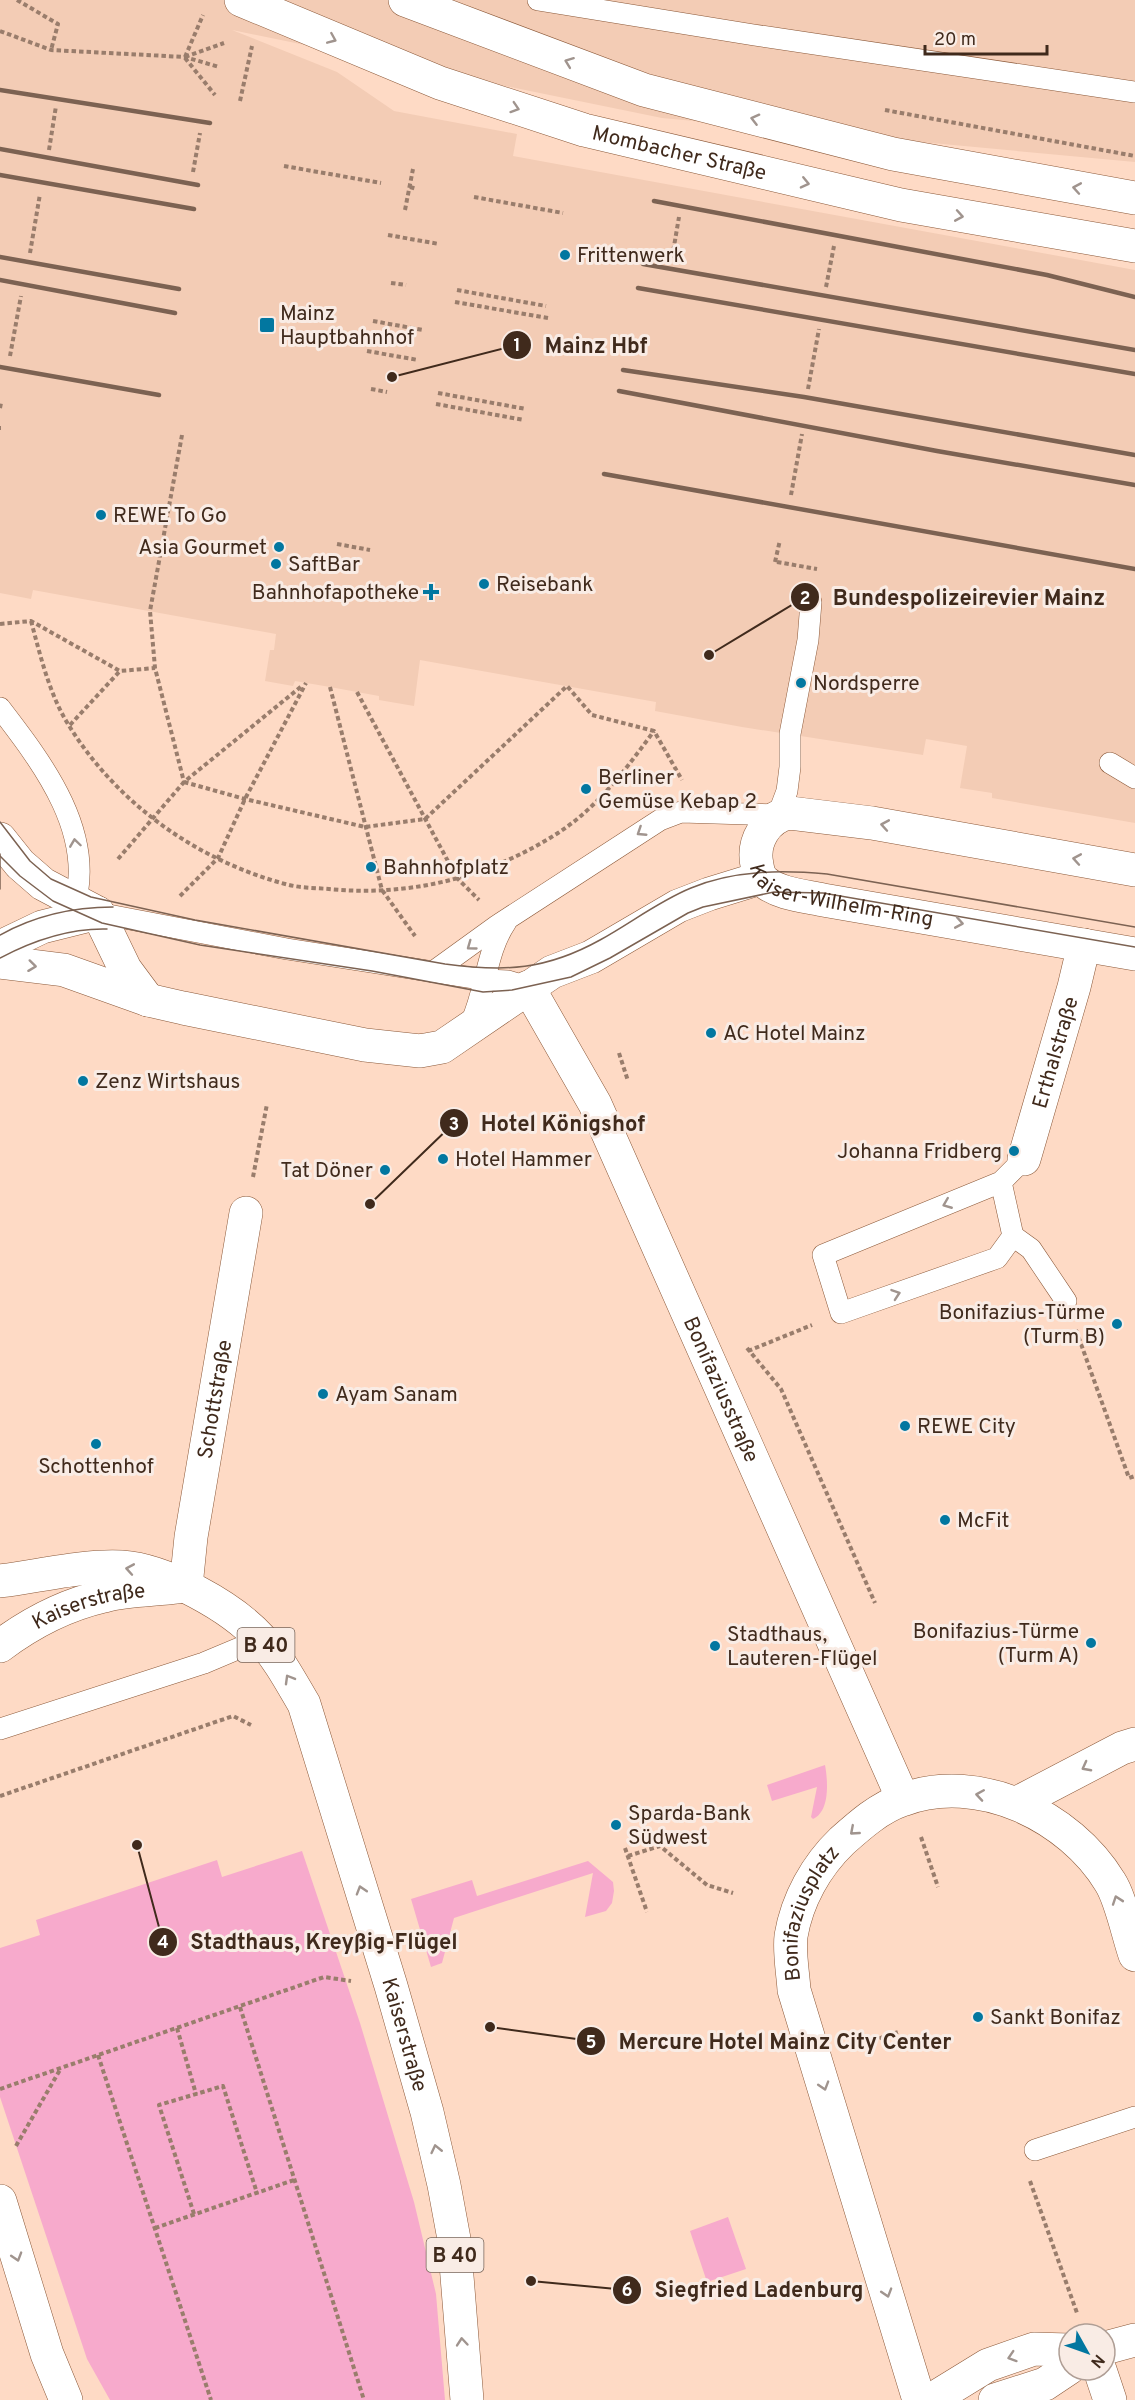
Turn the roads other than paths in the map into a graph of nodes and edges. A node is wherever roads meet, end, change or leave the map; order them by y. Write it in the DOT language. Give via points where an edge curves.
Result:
graph roads {
  1 [pos="241,0"];
  2 [pos="538,0"];
  3 [pos="412,2"];
  4 [pos="268,8"];
  5 [pos="1135,92"];
  6 [pos="1135,198"];
  7 [pos="1135,246"];
  8 [pos="811,602"];
  9 [pos="0,708"];
  10 [pos="1110,763"];
  11 [pos="1135,778"];
  12 [pos="778,815"];
  13 [pos="0,839"];
  14 [pos="1135,870"];
  15 [pos="761,878"];
  16 [pos="80,912"];
  17 [pos="508,919"];
  18 [pos="1084,945"];
  19 [pos="0,947"];
  20 [pos="1135,954"];
  21 [pos="0,962"];
  22 [pos="433,972"];
  23 [pos="486,980"];
  24 [pos="528,987"];
  25 [pos="148,1000"];
  26 [pos="467,1031"];
  27 [pos="1024,1159"];
  28 [pos="1001,1182"];
  29 [pos="246,1213"];
  30 [pos="1013,1236"];
  31 [pos="1066,1301"];
  32 [pos="0,1581"];
  33 [pos="186,1586"];
  34 [pos="261,1639"];
  35 [pos="0,1646"];
  36 [pos="0,1729"];
  37 [pos="1135,1744"];
  38 [pos="903,1799"];
  39 [pos="1017,1803"];
  40 [pos="1135,1955"];
  41 [pos="1135,2117"];
  42 [pos="1035,2150"];
  43 [pos="0,2201"];
  44 [pos="1135,2340"];
  45 [pos="1117,2345"];
  46 [pos="1057,2350"];
  47 [pos="1057,2376"];
  48 [pos="1104,2382"];
  49 [pos="66,2400"];
  50 [pos="467,2400"];
  51 [pos="919,2400"];
  52 [pos="931,2400"];
  53 [pos="995,2400"];
  54 [pos="1110,2400"];
  1 -- 4 [label="street, Mombacher Straße"];
  2 -- 5 [label="lane"];
  6 -- 3 [label="street, one-way" via="893,154 644,90"];
  4 -- 7 [label="street, Mombacher Straße, one-way" via="440,83 584,130 901,205"];
  8 -- 12 [label="lane" via="808,640 790,734 789,775"];
  16 -- 9 [label="lane, one-way" via="78,861 65,805 30,747"];
  10 -- 11 [label="lane"];
  14 -- 12 [label="street, one-way" via="872,823 808,814"];
  12 -- 15 [label="street, Kaiser-Wilhelm-Ring" via="756,844"];
  12 -- 17 [label="lane, one-way" via="681,812 660,820"];
  13 -- 16 [label="street" via="20,864"];
  15 -- 18 [label="street, Kaiser-Wilhelm-Ring, one-way" via="773,887 823,900"];
  15 -- 24 [label="street" via="678,906 591,957 552,972"];
  16 -- 19 [label="street"];
  16 -- 22 [label="lane"];
  16 -- 25 [label="street"];
  17 -- 22 [label="lane, one-way"];
  17 -- 23 [label="lane" via="500,930"];
  18 -- 20 [label="street, Kaiser-Wilhelm-Ring"];
  18 -- 27 [label="street, Erthalstraße"];
  21 -- 25 [label="street, one-way" via="64,970"];
  22 -- 23 [label="lane"];
  23 -- 24 [label="lane"];
  23 -- 26 [label="lane"];
  24 -- 26 [label="street"];
  24 -- 38 [label="street, Bonifaziusstraße" via="585,1084"];
  25 -- 26 [label="street" via="398,1050 442,1047"];
  27 -- 28 [label="lane"];
  28 -- 30 [label="lane"];
  28 -- 30 [label="lane, one-way" via="823,1256 841,1313 997,1258"];
  29 -- 33 [label="street, Schottstraße"];
  30 -- 31 [label="lane" via="1031,1249"];
  33 -- 32 [label="street, Kaiserstraße / B 40, one-way" via="124,1567"];
  33 -- 34 [label="street, Kaiserstraße / B 40" via="225,1609"];
  33 -- 35 [label="street, Kaiserstraße" via="106,1595 64,1608 26,1626"];
  34 -- 36 [label="lane" via="204,1663"];
  50 -- 34 [label="street, Kaiserstraße / B 40, one-way" via="453,2239 427,2112 304,1704"];
  37 -- 39 [label="street, one-way"];
  39 -- 38 [label="street, Bonifaziusplatz, one-way" via="963,1792"];
  38 -- 51 [label="street, Bonifaziusplatz, one-way" via="878,1811 853,1831 813,1876 791,1936 791,1957 795,1990"];
  40 -- 39 [label="street, Bonifaziusplatz, one-way" via="1111,1883 1086,1850 1056,1824"];
  41 -- 42 [label="lane"];
  43 -- 49 [label="street, one-way" via="47,2354"];
  44 -- 45 [label="street"];
  46 -- 52 [label="street, one-way" via="1034,2349 988,2365"];
  47 -- 53 [label="street" via="1045,2384"];
  48 -- 54 [label="street"];
}
